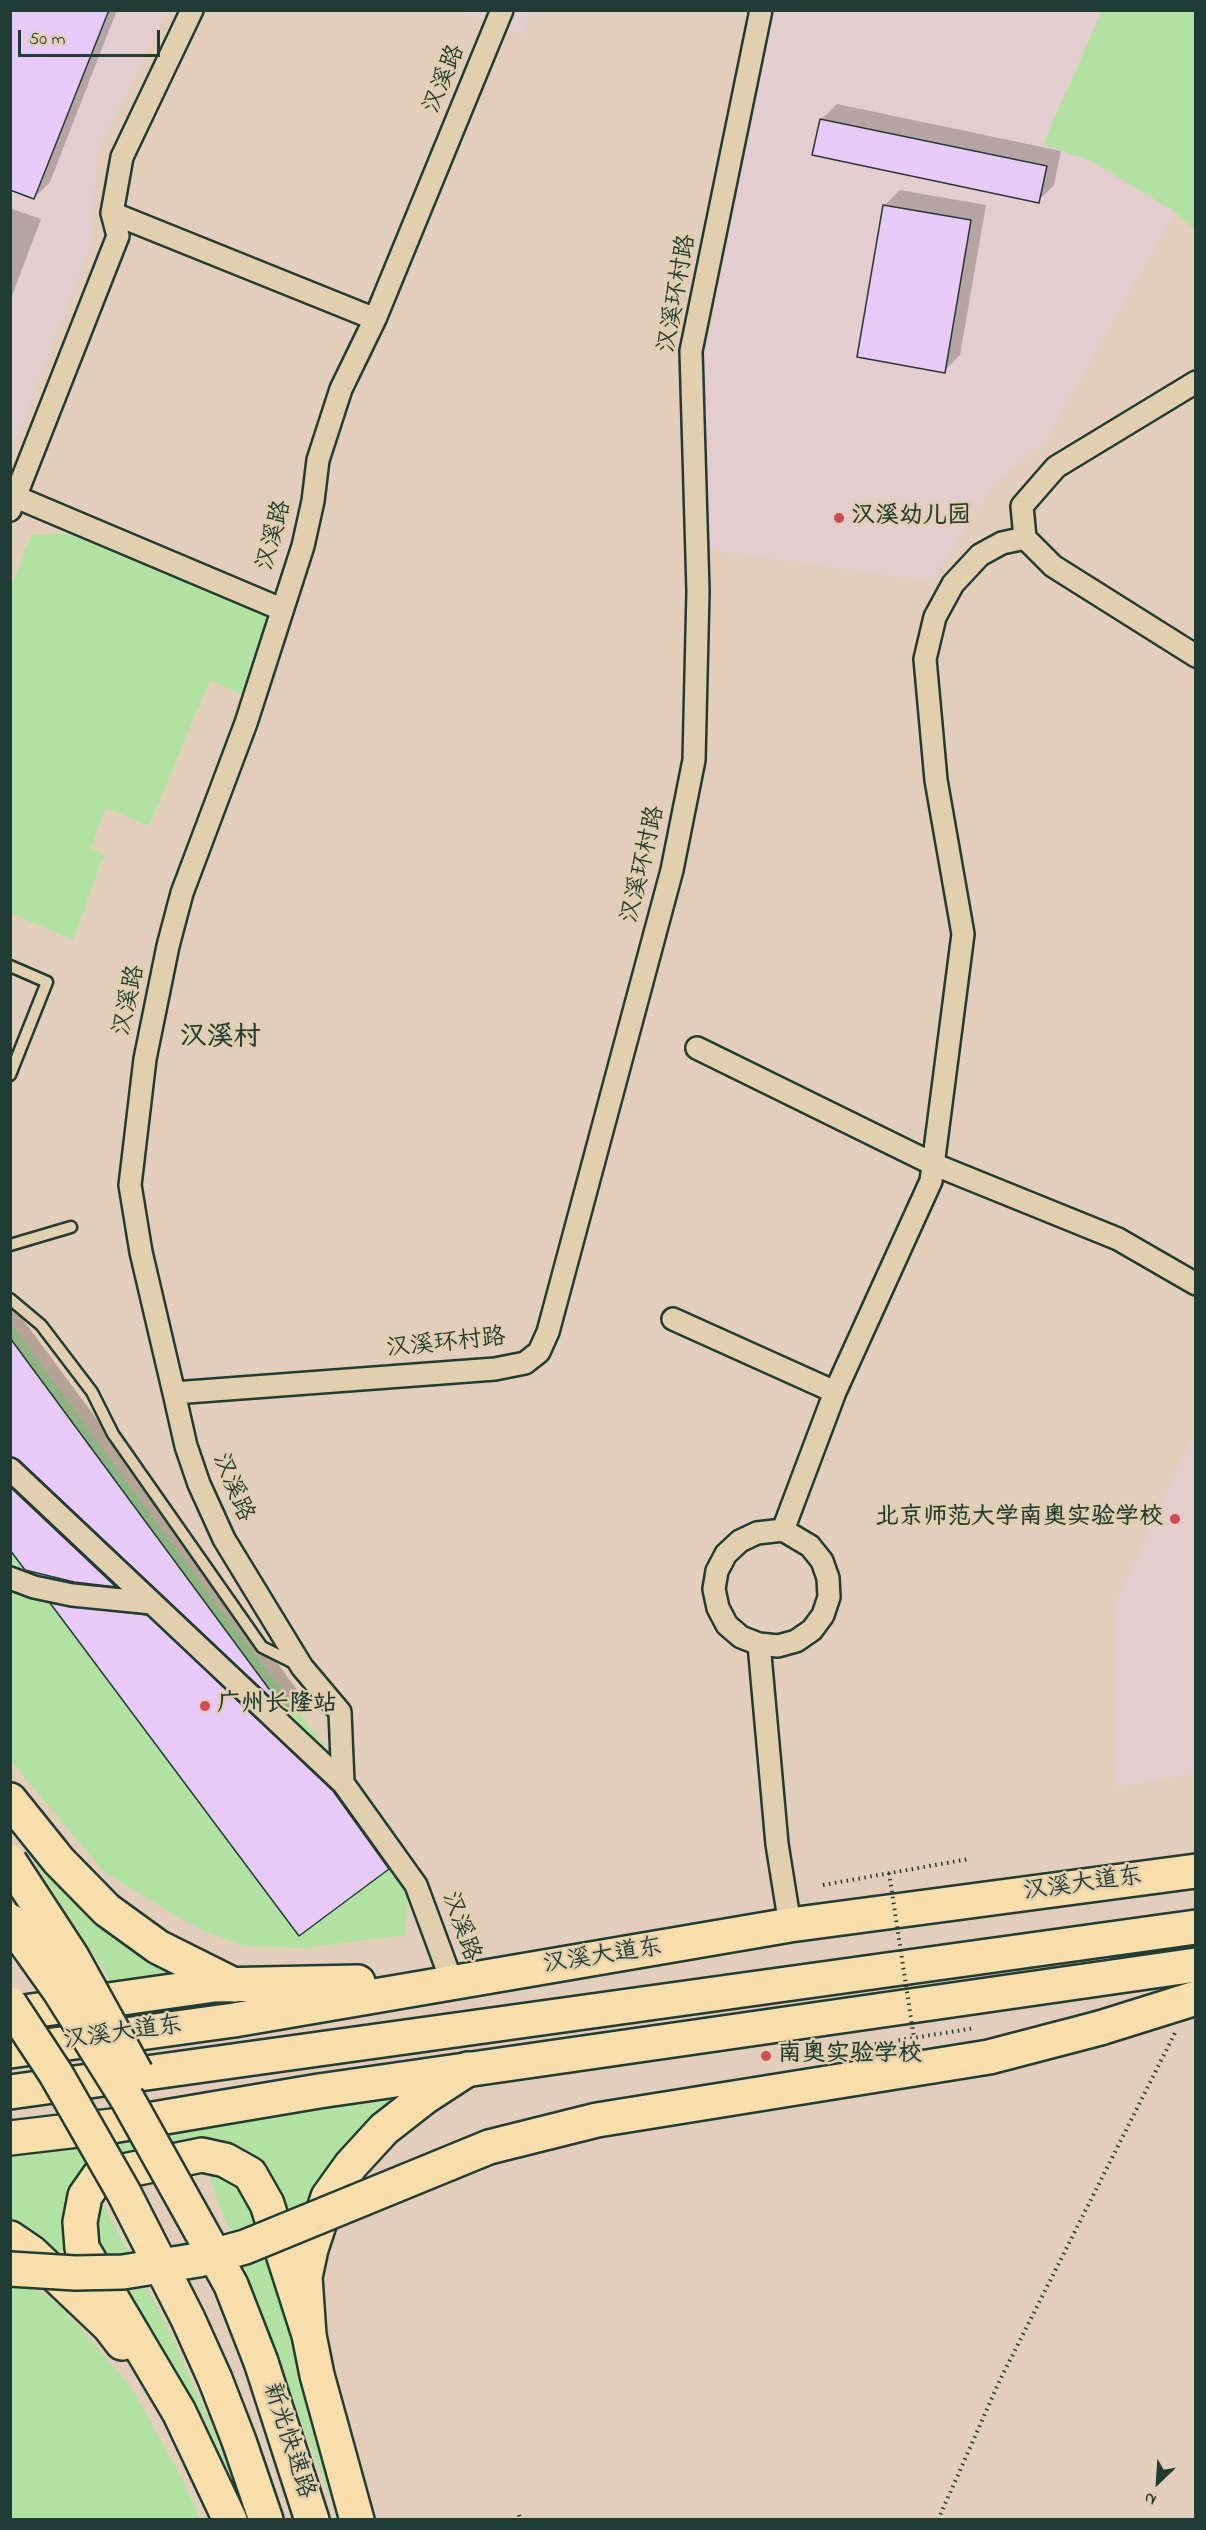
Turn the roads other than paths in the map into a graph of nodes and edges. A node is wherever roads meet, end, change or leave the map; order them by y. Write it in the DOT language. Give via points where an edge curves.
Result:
graph roads {
  1 [pos="192,10"];
  2 [pos="502,10"];
  3 [pos="761,10"];
  4 [pos="112,213"];
  5 [pos="375,319"];
  6 [pos="1196,382"];
  7 [pos="15,491"];
  8 [pos="1025,538"];
  9 [pos="281,609"];
  10 [pos="1196,656"];
  11 [pos="10,966"];
  12 [pos="697,1048"];
  13 [pos="10,1075"];
  14 [pos="933,1164"];
  15 [pos="70,1227"];
  16 [pos="10,1245"];
  17 [pos="1196,1284"];
  18 [pos="10,1299"];
  19 [pos="673,1319"];
  20 [pos="835,1392"];
  21 [pos="174,1393"];
  22 [pos="10,1469"];
  23 [pos="783,1530"];
  24 [pos="10,1578"];
  25 [pos="152,1603"];
  26 [pos="759,1644"];
  27 [pos="302,1667"];
  28 [pos="343,1783"];
  29 [pos="10,1800"];
  30 [pos="1196,1860"];
  31 [pos="10,1862"];
  32 [pos="1196,1870"];
  33 [pos="1122,1881"];
  34 [pos="10,1921"];
  35 [pos="790,1926"];
  36 [pos="1196,1927"];
  37 [pos="1196,1965"];
  38 [pos="452,1982"];
  39 [pos="234,1985"];
  40 [pos="1196,1998"];
  41 [pos="10,2004"];
  42 [pos="10,2014"];
  43 [pos="10,2051"];
  44 [pos="262,2058"];
  45 [pos="468,2069"];
  46 [pos="10,2092"];
  47 [pos="10,2121"];
  48 [pos="10,2138"];
  49 [pos="10,2238"];
  50 [pos="10,2268"];
  51 [pos="231,2285"];
  52 [pos="309,2335"];
  53 [pos="179,2412"];
  54 [pos="230,2520"];
  55 [pos="266,2520"];
  56 [pos="312,2520"];
  57 [pos="357,2520"];
  1 -- 4 [label="street" via="122,157"];
  2 -- 5 [label="street, 汉溪路"];
  3 -- 21 [label="street, 汉溪环村路" via="691,351 698,591 694,760 672,870 548,1332 539,1352 525,1363 495,1369"];
  4 -- 5 [label="street"];
  4 -- 7 [label="street" via="118,236"];
  5 -- 9 [label="street, 汉溪路" via="341,389 318,459 303,546"];
  6 -- 8 [label="street" via="1056,467 1022,506"];
  7 -- 9 [label="street"];
  8 -- 10 [label="street" via="1053,566"];
  8 -- 14 [label="street" via="1002,543 980,555 953,584 935,617 925,660 936,780 963,933"];
  9 -- 21 [label="street, 汉溪路" via="246,723 182,892 145,1059 130,1185 141,1252"];
  11 -- 13 [label="lane" via="47,982"];
  12 -- 14 [label="street"];
  14 -- 17 [label="street" via="1118,1239"];
  14 -- 20 [label="street" via="931,1181"];
  15 -- 16 [label="lane"];
  18 -- 27 [label="lane" via="41,1325 92,1392 113,1434 262,1647"];
  19 -- 20 [label="street"];
  20 -- 23 [label="street"];
  21 -- 27 [label="street, 汉溪路" via="192,1465 224,1539"];
  22 -- 25 [label="street"];
  23 -- 26 [label="street" via="757,1533 740,1541 726,1554 717,1571 714,1589 727,1625 741,1637"];
  23 -- 26 [label="street" via="810,1546 822,1561 829,1597 812,1630 796,1641 778,1646"];
  24 -- 25 [label="street" via="72,1595"];
  25 -- 28 [label="street"];
  26 -- 35 [label="street" via="777,1844"];
  27 -- 28 [label="street, 汉溪路" via="340,1712"];
  28 -- 38 [label="street, 汉溪路" via="416,1885"];
  29 -- 39 [label="main road" via="107,1910 158,1947"];
  30 -- 33 [label="main road"];
  31 -- 51 [label="main road, bridge" via="72,1957 154,2104"];
  32 -- 33 [label="main road, 汉溪大道东"];
  33 -- 35 [label="main road, 汉溪大道东"];
  34 -- 51 [label="main road, bridge" via="106,2062"];
  35 -- 38 [label="main road, 汉溪大道东"];
  36 -- 44 [label="main road, 汉溪大道东"];
  37 -- 45 [label="main road"];
  38 -- 39 [label="main road"];
  38 -- 43 [label="main road, 汉溪大道东" via="234,2020"];
  39 -- 42 [label="main road"];
  40 -- 50 [label="main road, bridge" via="989,2057 597,2120 489,2147 245,2247 198,2260 123,2272"];
  41 -- 55 [label="main road, 新光快速路, bridge" via="56,2074 124,2193 188,2319 240,2441"];
  44 -- 46 [label="main road, 汉溪大道东"];
  44 -- 47 [label="main road"];
  45 -- 48 [label="main road" via="112,2126"];
  45 -- 52 [label="main road" via="384,2128 328,2197 305,2277"];
  49 -- 53 [label="main road" via="32,2253 109,2326"];
  51 -- 56 [label="main road, 新光快速路, bridge" via="261,2362"];
  52 -- 53 [label="main road" via="267,2204 250,2174 225,2160 202,2155 99,2176 85,2196 80,2222 82,2248"];
  52 -- 57 [label="main road"];
  53 -- 54 [label="main road"];
}
